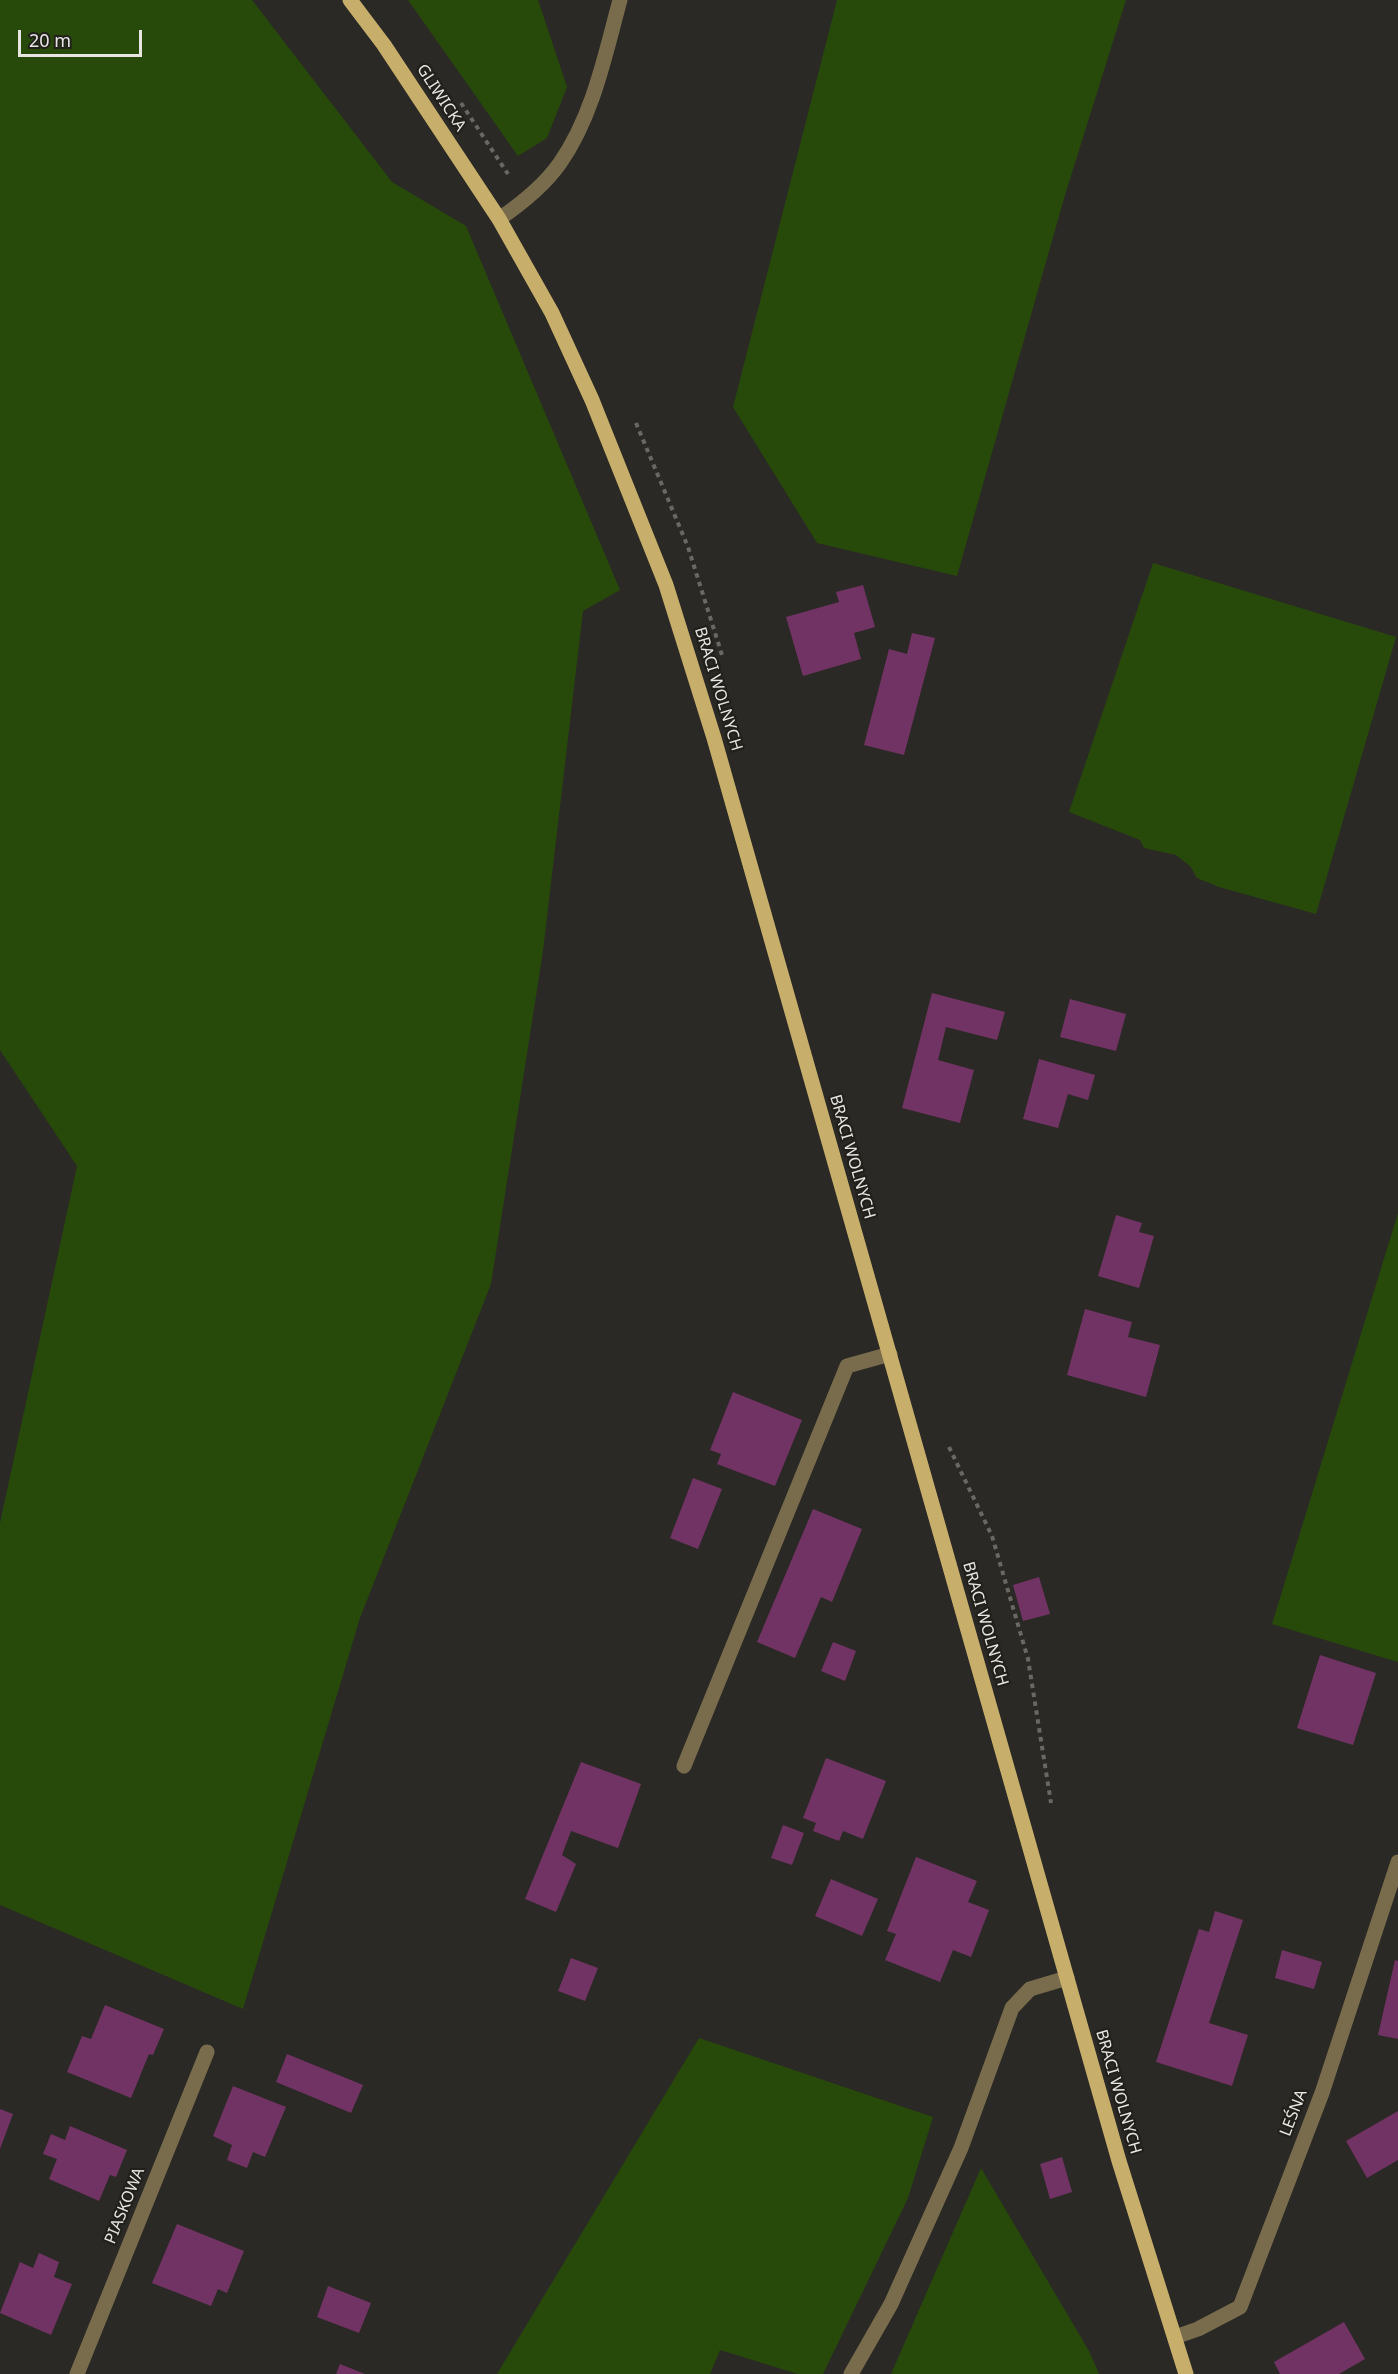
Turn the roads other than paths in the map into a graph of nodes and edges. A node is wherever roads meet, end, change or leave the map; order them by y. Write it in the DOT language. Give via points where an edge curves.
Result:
graph roads {
  1 [pos="350,0"];
  2 [pos="620,0"];
  3 [pos="499,219"];
  4 [pos="890,1353"];
  5 [pos="684,1766"];
  6 [pos="1398,1862"];
  7 [pos="1067,1978"];
  8 [pos="207,2052"];
  9 [pos="1175,2337"];
  10 [pos="77,2374"];
  11 [pos="851,2374"];
  12 [pos="1186,2374"];
  1 -- 3 [label="main road, GLIWICKA"];
  2 -- 3 [label="street" via="583,120 559,164 525,201"];
  3 -- 4 [label="main road, BRACI WOLNYCH" via="552,313 592,400 666,585 714,738"];
  4 -- 5 [label="street" via="847,1366"];
  4 -- 7 [label="main road, BRACI WOLNYCH"];
  6 -- 9 [label="street, LEŚNA" via="1322,2093 1240,2307"];
  7 -- 9 [label="main road, BRACI WOLNYCH"];
  7 -- 11 [label="street" via="1030,1989 1012,2008 961,2148 891,2304"];
  8 -- 10 [label="street, PIASKOWA"];
  9 -- 12 [label="main road, BRACI WOLNYCH"];
}
